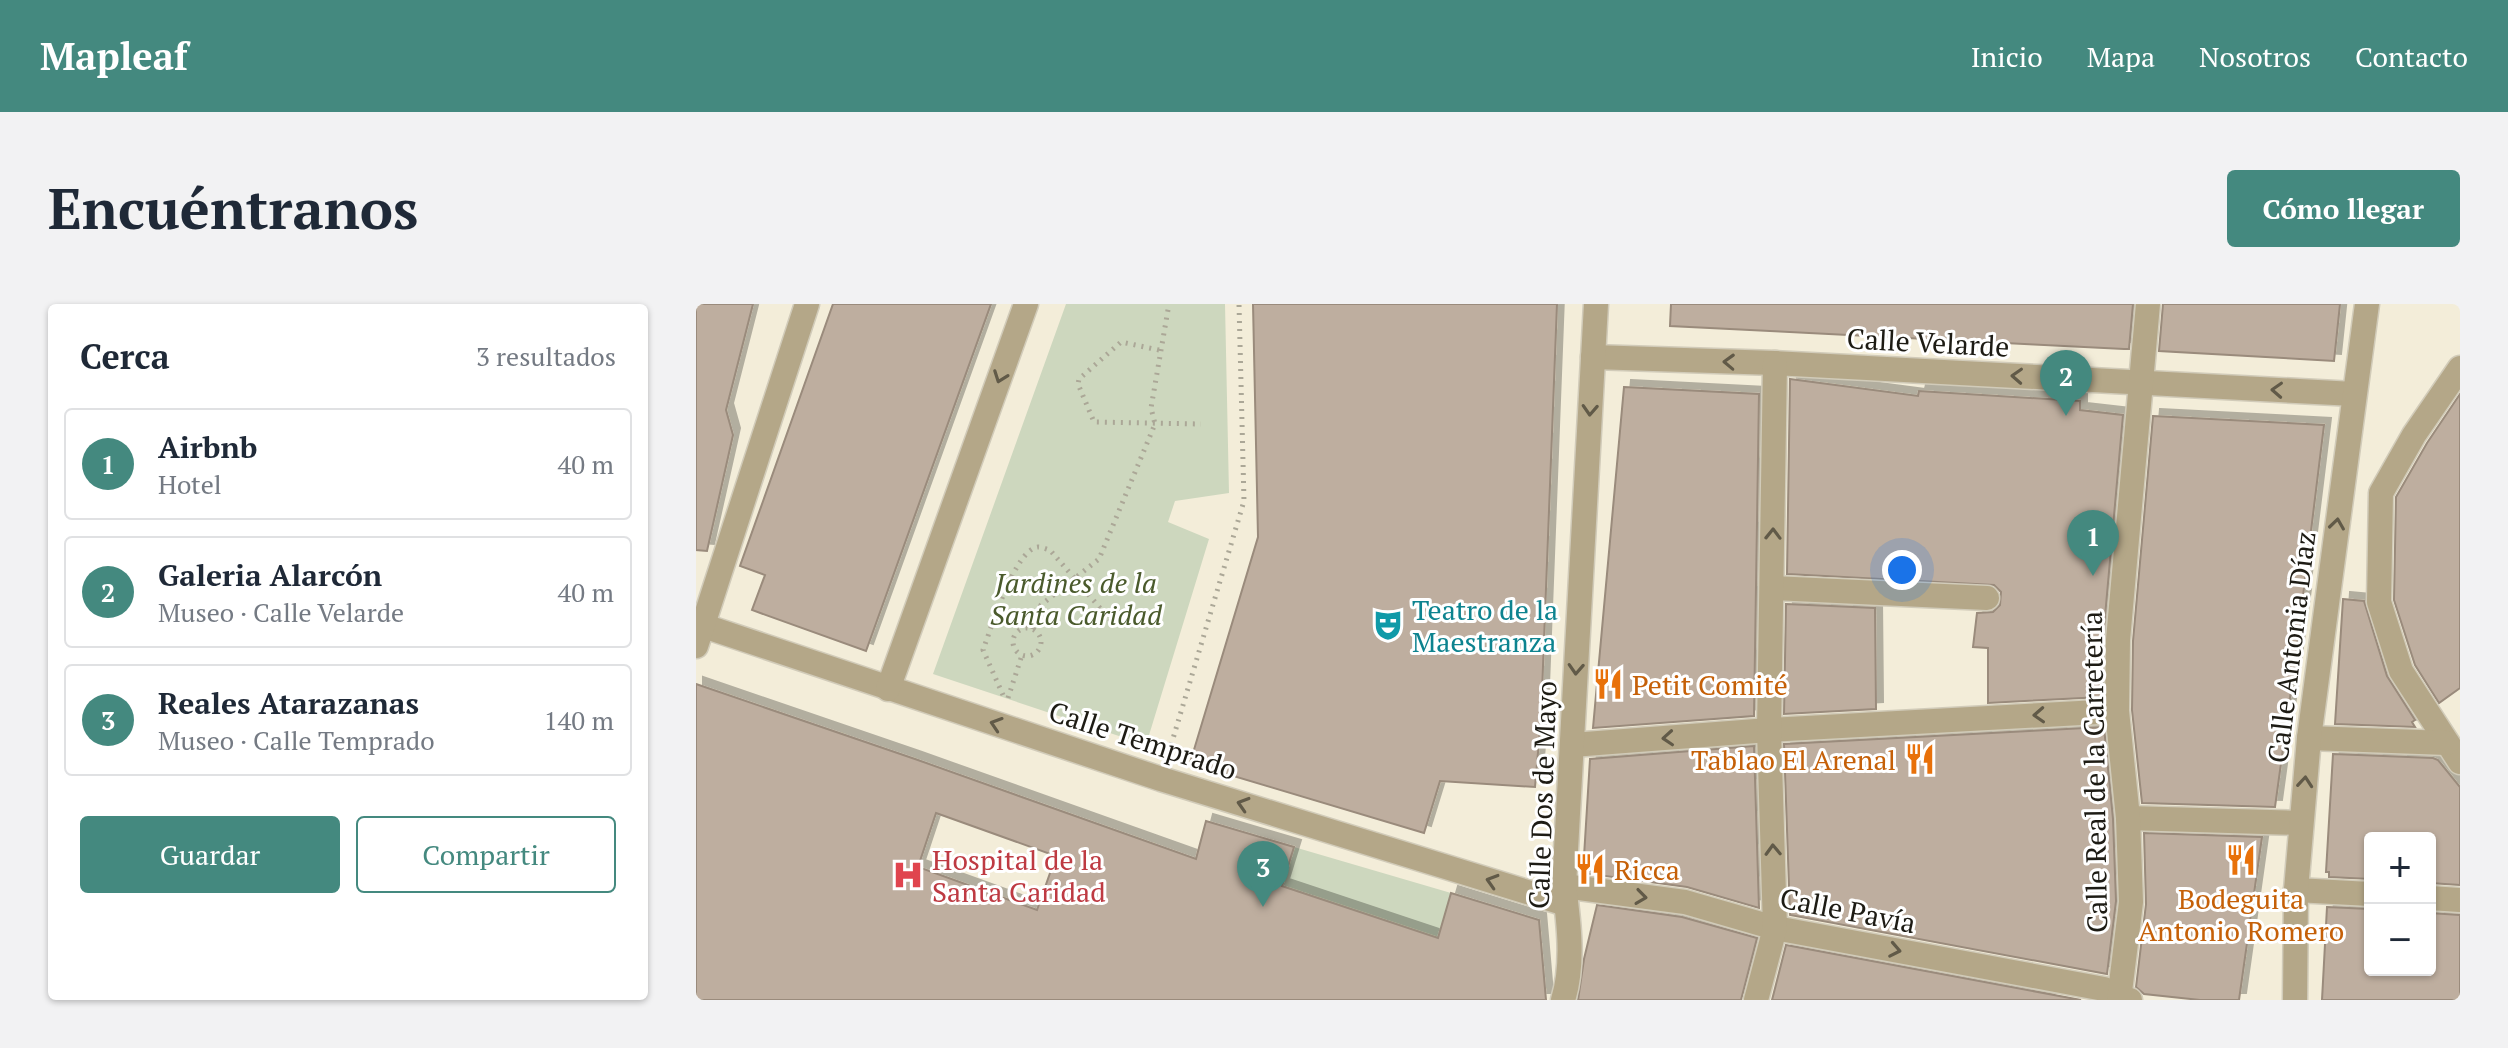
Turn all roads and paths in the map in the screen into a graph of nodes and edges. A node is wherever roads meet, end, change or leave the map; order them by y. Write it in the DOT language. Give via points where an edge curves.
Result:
graph roads {
  1 [pos="807,304"];
  2 [pos="1026,304"];
  3 [pos="1169,304"];
  4 [pos="1239,304"];
  5 [pos="1596,304"];
  6 [pos="2148,304"];
  7 [pos="2367,304"];
  8 [pos="1159,350"];
  9 [pos="1593,357"];
  10 [pos="1775,363"];
  11 [pos="2460,368"];
  12 [pos="2140,383"];
  13 [pos="2354,394"];
  14 [pos="1155,424"];
  15 [pos="1201,424"];
  16 [pos="1075,578"];
  17 [pos="1772,588"];
  18 [pos="1987,598"];
  19 [pos="1113,623"];
  20 [pos="1032,629"];
  21 [pos="700,636"];
  22 [pos="1022,655"];
  23 [pos="888,689"];
  24 [pos="2117,711"];
  25 [pos="1002,714"];
  26 [pos="1178,719"];
  27 [pos="1769,730"];
  28 [pos="2309,738"];
  29 [pos="1572,745"];
  30 [pos="2453,752"];
  31 [pos="2128,818"];
  32 [pos="2301,823"];
  33 [pos="2296,890"];
  34 [pos="2364,894"];
  35 [pos="1565,895"];
  36 [pos="2436,898"];
  37 [pos="2460,900"];
  38 [pos="1775,928"];
  39 [pos="2123,999"];
  40 [pos="1563,1000"];
  41 [pos="1756,1000"];
  42 [pos="2295,1000"];
  1 -- 21 [label="street"];
  2 -- 23 [label="street, one-way"];
  3 -- 8 [label="path"];
  4 -- 26 [label="path" via="1244,501"];
  5 -- 9 [label="street, Calle Dos de Mayo"];
  6 -- 12 [label="street, Calle Real de la Carretería"];
  7 -- 13 [label="street, Calle Antonia Díaz"];
  8 -- 14 [label="path" via="1151,408"];
  8 -- 14 [label="path" via="1121,342 1078,384 1094,422"];
  10 -- 9 [label="street, Calle Velarde, one-way"];
  9 -- 29 [label="street, Calle Dos de Mayo, one-way"];
  12 -- 10 [label="street, Calle Velarde, one-way"];
  17 -- 10 [label="street, one-way"];
  11 -- 30 [label="street" via="2381,493 2379,602 2401,671"];
  13 -- 12 [label="street, Calle Velarde, one-way"];
  12 -- 24 [label="street, Calle Real de la Carretería"];
  28 -- 13 [label="street, Calle Antonia Díaz, one-way"];
  14 -- 15 [label="path"];
  14 -- 16 [label="path" via="1099,559"];
  16 -- 19 [label="path"];
  16 -- 20 [label="path" via="1041,605"];
  16 -- 25 [label="path" via="1050,550 1038,547 1016,565 983,650"];
  17 -- 18 [label="street"];
  17 -- 27 [label="street"];
  20 -- 22 [label="path" via="1022,629 1013,639"];
  20 -- 22 [label="path" via="1039,634 1040,647 1035,654"];
  21 -- 23 [label="street, Calle Temprado"];
  22 -- 25 [label="path"];
  25 -- 23 [label="street, Calle Temprado, one-way"];
  24 -- 27 [label="street, one-way"];
  24 -- 31 [label="street, Calle Real de la Carretería"];
  35 -- 25 [label="street, Calle Temprado, one-way" via="1176,783"];
  27 -- 29 [label="street, one-way"];
  38 -- 27 [label="street, one-way"];
  28 -- 30 [label="street"];
  32 -- 28 [label="street, Calle Antonia Díaz, one-way"];
  29 -- 35 [label="street, Calle Dos de Mayo"];
  31 -- 32 [label="street"];
  31 -- 39 [label="street, Calle Real de la Carretería" via="2131,902"];
  32 -- 33 [label="street, Calle Antonia Díaz"];
  33 -- 34 [label="street"];
  33 -- 42 [label="street, Calle Antonia Díaz"];
  35 -- 38 [label="street, Calle Pavía, one-way" via="1685,902"];
  35 -- 40 [label="street, Calle Dos de Mayo" via="1568,983"];
  36 -- 37 [label="street"];
  38 -- 39 [label="street, Calle Pavía, one-way" via="2104,989"];
  38 -- 41 [label="street"];
}
